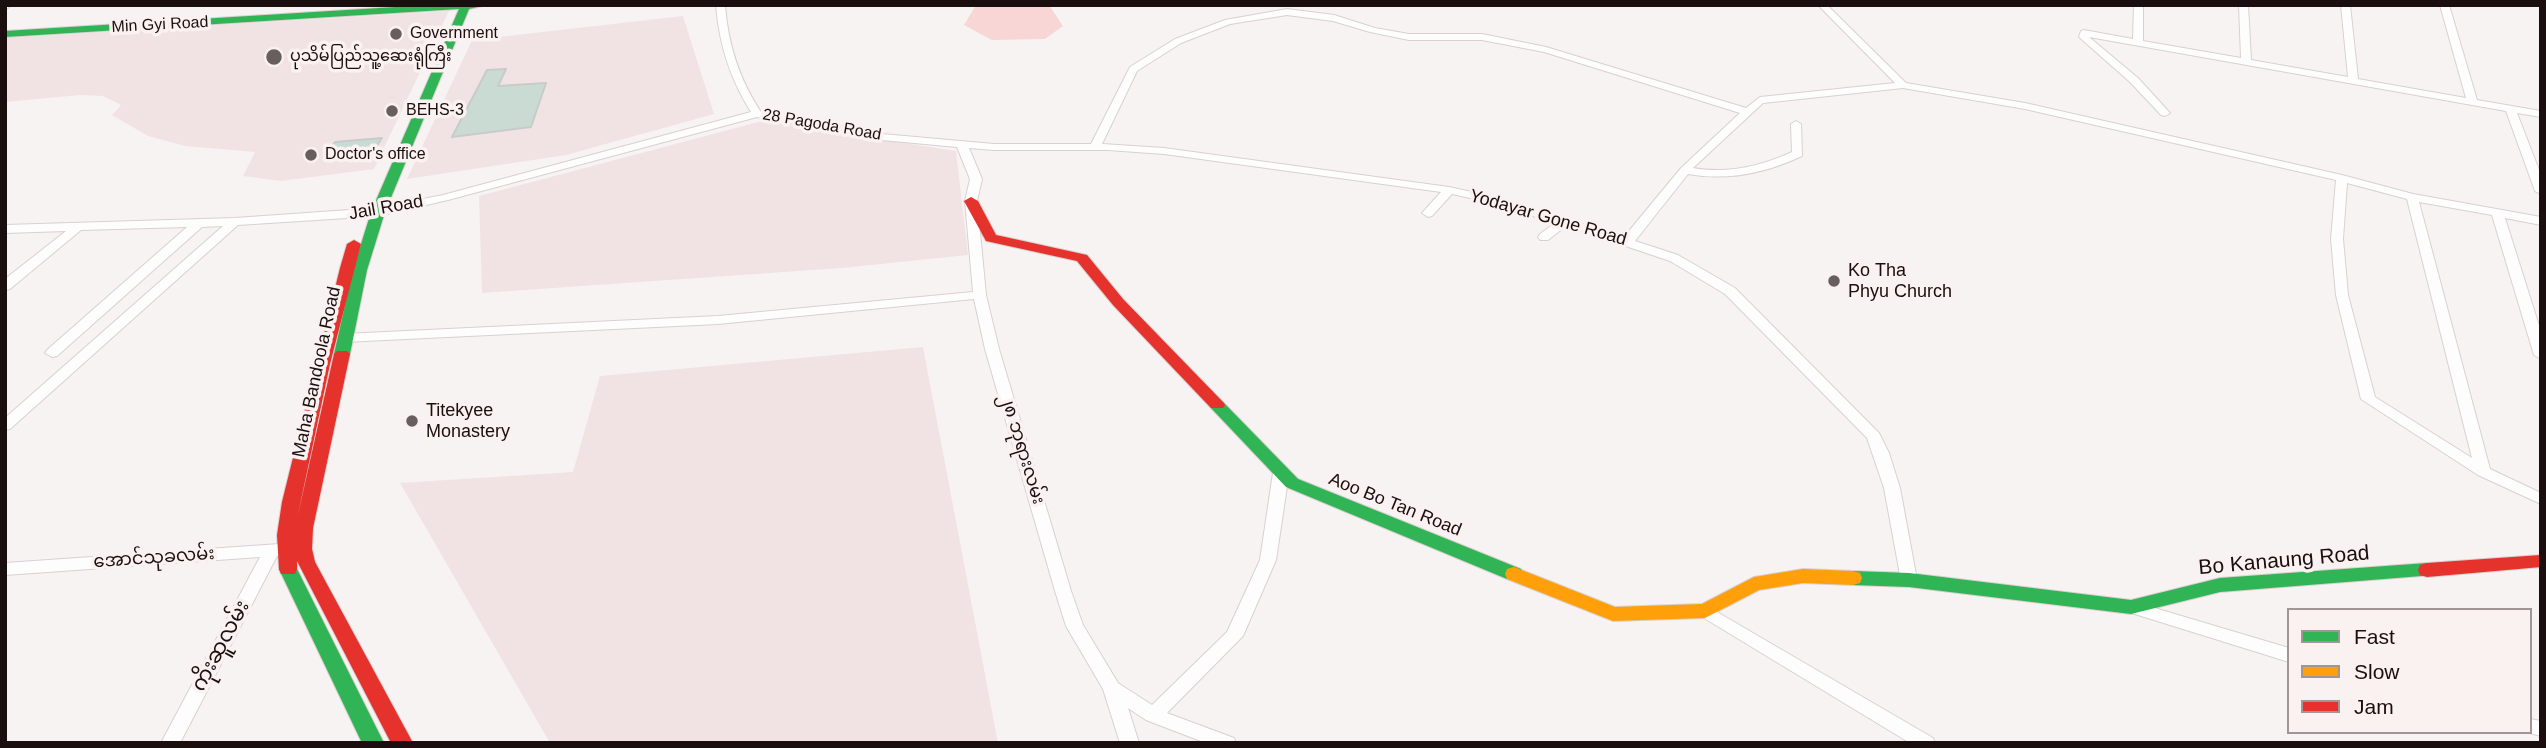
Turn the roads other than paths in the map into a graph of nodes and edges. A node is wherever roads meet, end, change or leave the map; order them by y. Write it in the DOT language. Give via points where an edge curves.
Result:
graph roads {
  1 [pos="720,5"];
  2 [pos="1822,5"];
  3 [pos="2139,5"];
  4 [pos="2243,5"];
  5 [pos="2346,5"];
  6 [pos="2444,5"];
  7 [pos="463,6"];
  8 [pos="5,34"];
  9 [pos="2138,42"];
  10 [pos="2246,61"];
  11 [pos="2353,81"];
  12 [pos="1903,85"];
  13 [pos="2472,101"];
  14 [pos="2510,108"];
  15 [pos="1745,111"];
  16 [pos="2165,113"];
  17 [pos="757,114"];
  18 [pos="2541,114"];
  19 [pos="1796,124"];
  20 [pos="962,145"];
  21 [pos="1095,146"];
  22 [pos="1685,170"];
  23 [pos="2342,177"];
  24 [pos="1448,190"];
  25 [pos="2541,191"];
  26 [pos="2412,197"];
  27 [pos="971,201"];
  28 [pos="2497,212"];
  29 [pos="371,213"];
  30 [pos="1428,214"];
  31 [pos="2541,221"];
  32 [pos="235,222"];
  33 [pos="1564,222"];
  34 [pos="199,223"];
  35 [pos="79,226"];
  36 [pos="5,229"];
  37 [pos="1544,237"];
  38 [pos="1628,242"];
  39 [pos="5,286"];
  40 [pos="980,295"];
  41 [pos="344,338"];
  42 [pos="52,353"];
  43 [pos="2541,355"];
  44 [pos="5,426"];
  45 [pos="2483,472"];
  46 [pos="1281,473"];
  47 [pos="2541,499"];
  48 [pos="278,549"];
  49 [pos="303,549"];
  50 [pos="2541,562"];
  51 [pos="5,569"];
  52 [pos="1909,580"];
  53 [pos="2131,607"];
  54 [pos="1705,611"];
  55 [pos="2287,654"];
  56 [pos="1112,688"];
  57 [pos="1153,715"];
  58 [pos="170,743"];
  59 [pos="373,743"];
  60 [pos="402,743"];
  61 [pos="1130,743"];
  62 [pos="1227,743"];
  63 [pos="1926,743"];
  1 -- 17 [label="street, 28 Pagoda Road" via="732,67 741,92"];
  2 -- 12 [label="street"];
  3 -- 9 [label="street"];
  4 -- 10 [label="street"];
  5 -- 11 [label="street"];
  6 -- 13 [label="street"];
  7 -- 8 [label="main road, Min Gyi Road"];
  7 -- 29 [label="main road, Maha Bandoola Road"];
  9 -- 10 [label="street"];
  9 -- 16 [label="street" via="2084,33"];
  10 -- 11 [label="street"];
  11 -- 13 [label="street"];
  12 -- 15 [label="street" via="1760,100"];
  12 -- 23 [label="street" via="2025,106"];
  13 -- 14 [label="street"];
  14 -- 18 [label="street"];
  14 -- 25 [label="street"];
  15 -- 21 [label="street" via="1546,50 1482,37 1409,37 1334,18 1287,12 1216,27 1178,41 1133,69"];
  15 -- 22 [label="street"];
  17 -- 20 [label="street, 28 Pagoda Road" via="882,137"];
  17 -- 29 [label="street, Jail Road" via="444,198"];
  19 -- 22 [label="street" via="1798,154 1784,161 1703,175"];
  20 -- 21 [label="street, Yodayar Gone Road"];
  20 -- 27 [label="street, ၂၈ ဘုရားလမ်း" via="976,179"];
  21 -- 24 [label="street, Yodayar Gone Road" via="1164,151"];
  22 -- 38 [label="street"];
  23 -- 26 [label="street"];
  23 -- 45 [label="street" via="2337,239 2342,295 2368,399"];
  24 -- 30 [label="street"];
  24 -- 33 [label="street, Yodayar Gone Road"];
  26 -- 28 [label="street"];
  26 -- 45 [label="street"];
  27 -- 40 [label="street, ၂၈ ဘုရားလမ်း"];
  27 -- 46 [label="main road, Aoo Bo Tan Road" via="991,238 1082,258"];
  28 -- 31 [label="street"];
  28 -- 43 [label="street"];
  29 -- 32 [label="street, Jail Road"];
  29 -- 41 [label="main road, Maha Bandoola Road"];
  29 -- 48 [label="main road, Maha Bandoola Road" via="328,339"];
  32 -- 34 [label="street, Jail Road"];
  32 -- 44 [label="street"];
  33 -- 37 [label="street"];
  33 -- 38 [label="street, Yodayar Gone Road"];
  34 -- 35 [label="street, Jail Road"];
  34 -- 42 [label="street"];
  35 -- 36 [label="street, Jail Road"];
  35 -- 39 [label="street"];
  38 -- 52 [label="street, Yodayar Gone Road" via="1674,258 1730,291 1874,436 1894,496"];
  40 -- 41 [label="street" via="718,320"];
  40 -- 56 [label="street, ၂၈ ဘုရားလမ်း" via="1063,591 1075,626"];
  41 -- 49 [label="main road, Maha Bandoola Road" via="307,510"];
  45 -- 47 [label="street"];
  46 -- 54 [label="main road, Aoo Bo Tan Road" via="1292,483 1613,614"];
  46 -- 57 [label="street" via="1268,561 1234,636"];
  48 -- 49 [label="street, အောင်သုခလမ်း"];
  48 -- 51 [label="street, အောင်သုခလမ်း"];
  48 -- 58 [label="street, ကိုးဆူလမ်း"];
  48 -- 59 [label="main road, Maha Bandoola Road"];
  49 -- 60 [label="main road, Maha Bandoola Road"];
  50 -- 53 [label="main road, Bo Kanaung Road" via="2220,585"];
  52 -- 53 [label="main road, Bo Kanaung Road"];
  52 -- 54 [label="main road, Aoo Bo Tan Road" via="1803,576 1754,584"];
  53 -- 55 [label="street"];
  54 -- 63 [label="street"];
  56 -- 57 [label="street"];
  56 -- 61 [label="street, ၂၈ ဘုရားလမ်း"];
  57 -- 62 [label="street"];
}
